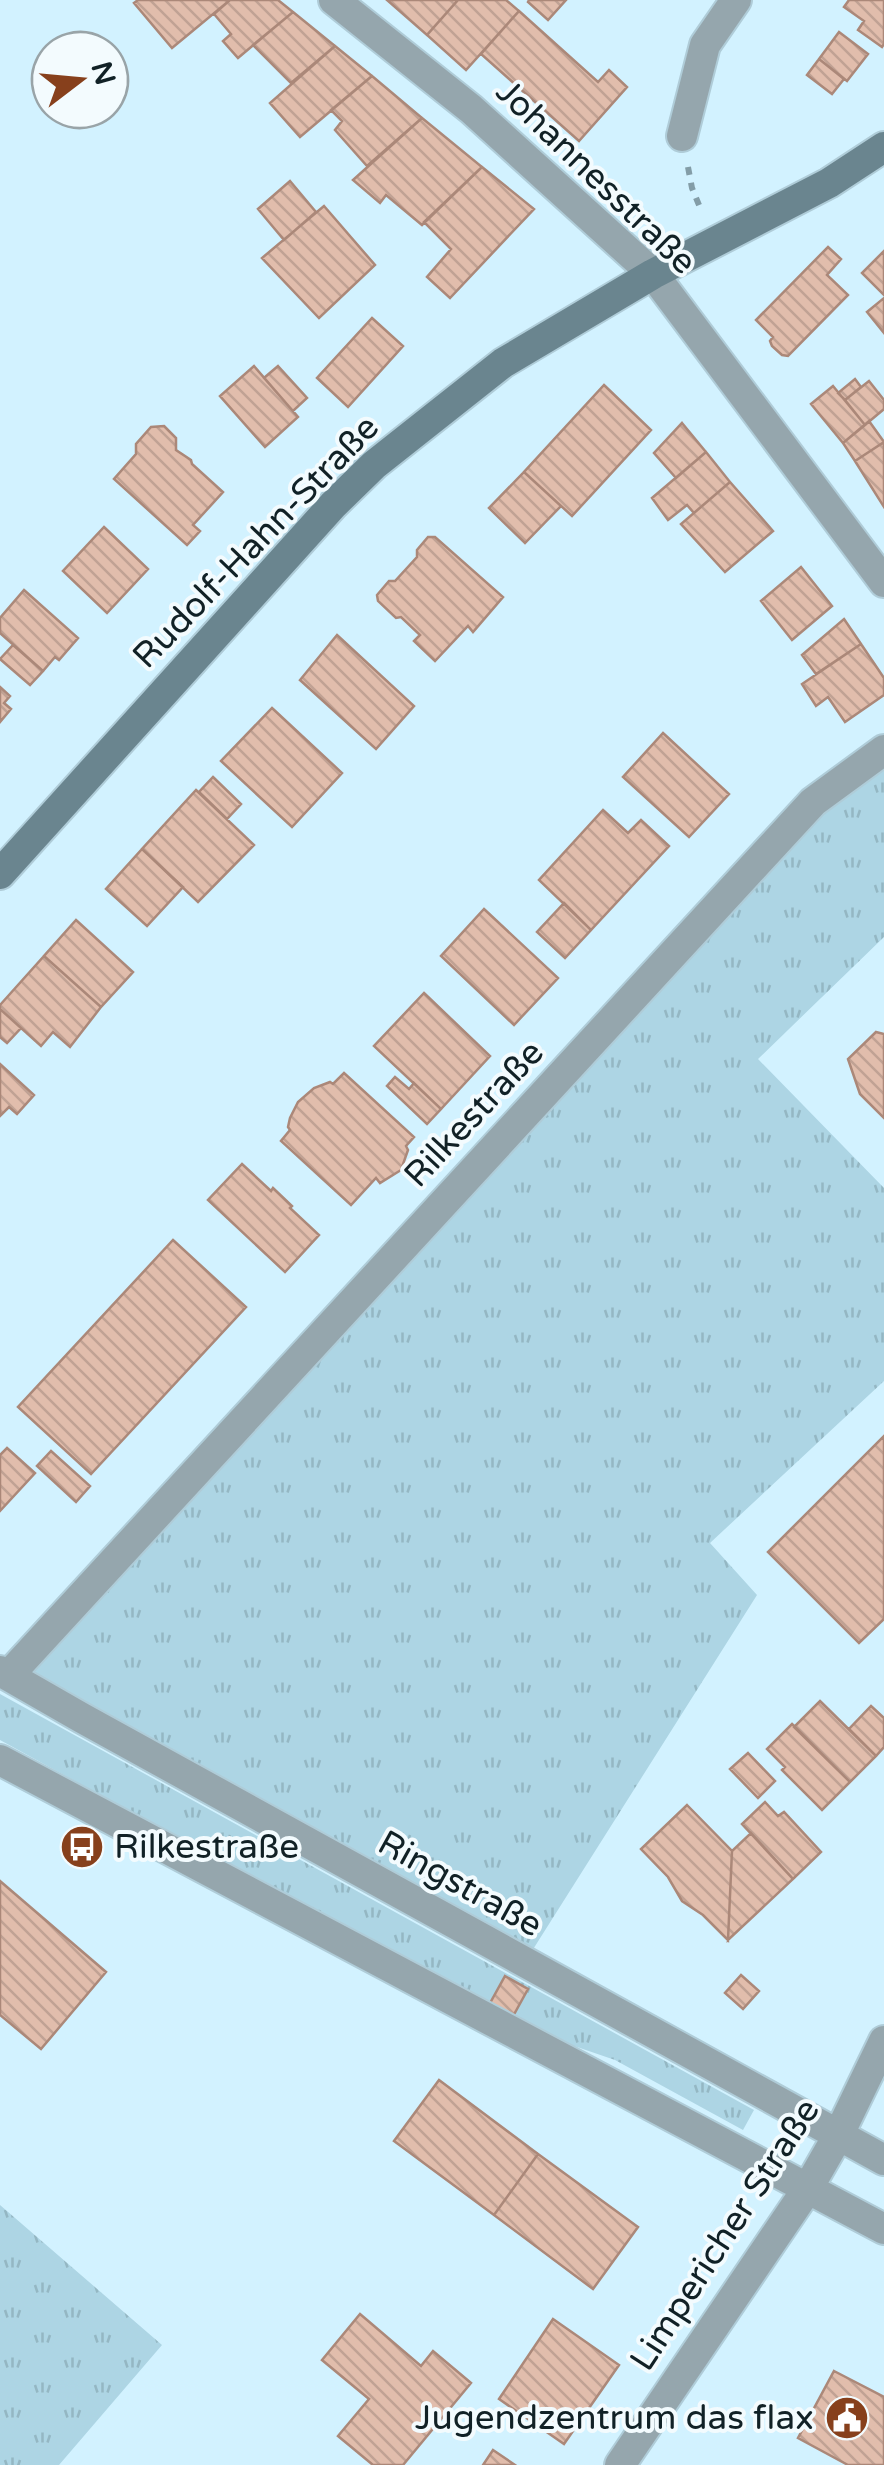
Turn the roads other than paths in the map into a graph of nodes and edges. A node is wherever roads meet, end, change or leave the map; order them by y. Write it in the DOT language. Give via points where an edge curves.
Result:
graph roads {
  1 [pos="334,0"];
  2 [pos="736,0"];
  3 [pos="682,136"];
  4 [pos="884,147"];
  5 [pos="653,274"];
  6 [pos="884,582"];
  7 [pos="884,750"];
  8 [pos="0,874"];
  9 [pos="4,1673"];
  10 [pos="0,1760"];
  11 [pos="884,2041"];
  12 [pos="839,2134"];
  13 [pos="884,2160"];
  14 [pos="808,2188"];
  15 [pos="884,2230"];
  16 [pos="620,2465"];
  1 -- 5 [label="street, Johannesstraße" via="471,109"];
  2 -- 3 [label="street" via="705,45"];
  4 -- 5 [label="street, Rudolf-Hahn-Straße" via="829,183"];
  5 -- 6 [label="street, Johannesstraße"];
  5 -- 8 [label="street, Rudolf-Hahn-Straße" via="503,363 374,464"];
  7 -- 9 [label="street, Rilkestraße" via="813,802"];
  9 -- 12 [label="street, Ringstraße"];
  10 -- 14 [label="street"];
  11 -- 12 [label="street, Limpericher Straße"];
  12 -- 13 [label="street, Ringstraße"];
  12 -- 14 [label="street, Limpericher Straße"];
  14 -- 15 [label="street"];
  14 -- 16 [label="street, Limpericher Straße"];
}
